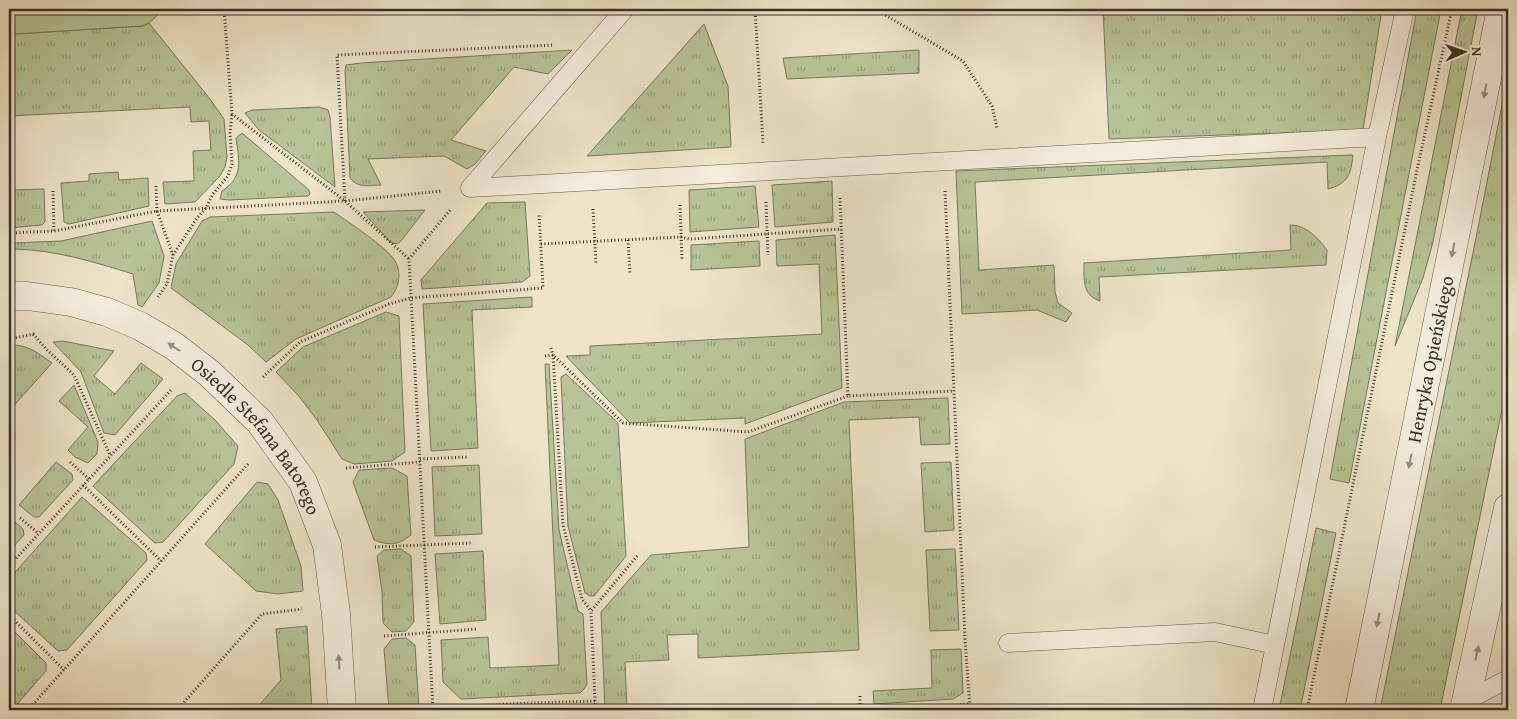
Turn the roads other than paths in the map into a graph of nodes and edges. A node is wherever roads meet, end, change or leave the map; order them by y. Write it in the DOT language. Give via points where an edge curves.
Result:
graph roads {
  1 [pos="626,9"];
  2 [pos="1405,9"];
  3 [pos="1501,9"];
  4 [pos="1377,137"];
  5 [pos="9,296"];
  6 [pos="1508,508"];
  7 [pos="1505,546"];
  8 [pos="1008,643"];
  9 [pos="1275,645"];
  10 [pos="1508,679"];
  11 [pos="1468,707"];
  12 [pos="342,710"];
  13 [pos="1262,710"];
  14 [pos="1360,710"];
  1 -- 4 [label="lane" via="470,188"];
  2 -- 4 [label="lane"];
  3 -- 14 [label="street, Henryka Opieńskiego, one-way"];
  4 -- 9 [label="lane"];
  12 -- 5 [label="street, Osiedle Stefana Batorego, one-way" via="336,614 327,546 303,482 260,422 209,372 140,326 71,302"];
  6 -- 7 [label="street"];
  11 -- 7 [label="street, one-way"];
  8 -- 9 [label="lane" via="1215,632"];
  9 -- 13 [label="lane"];
  10 -- 11 [label="lane"];
}
